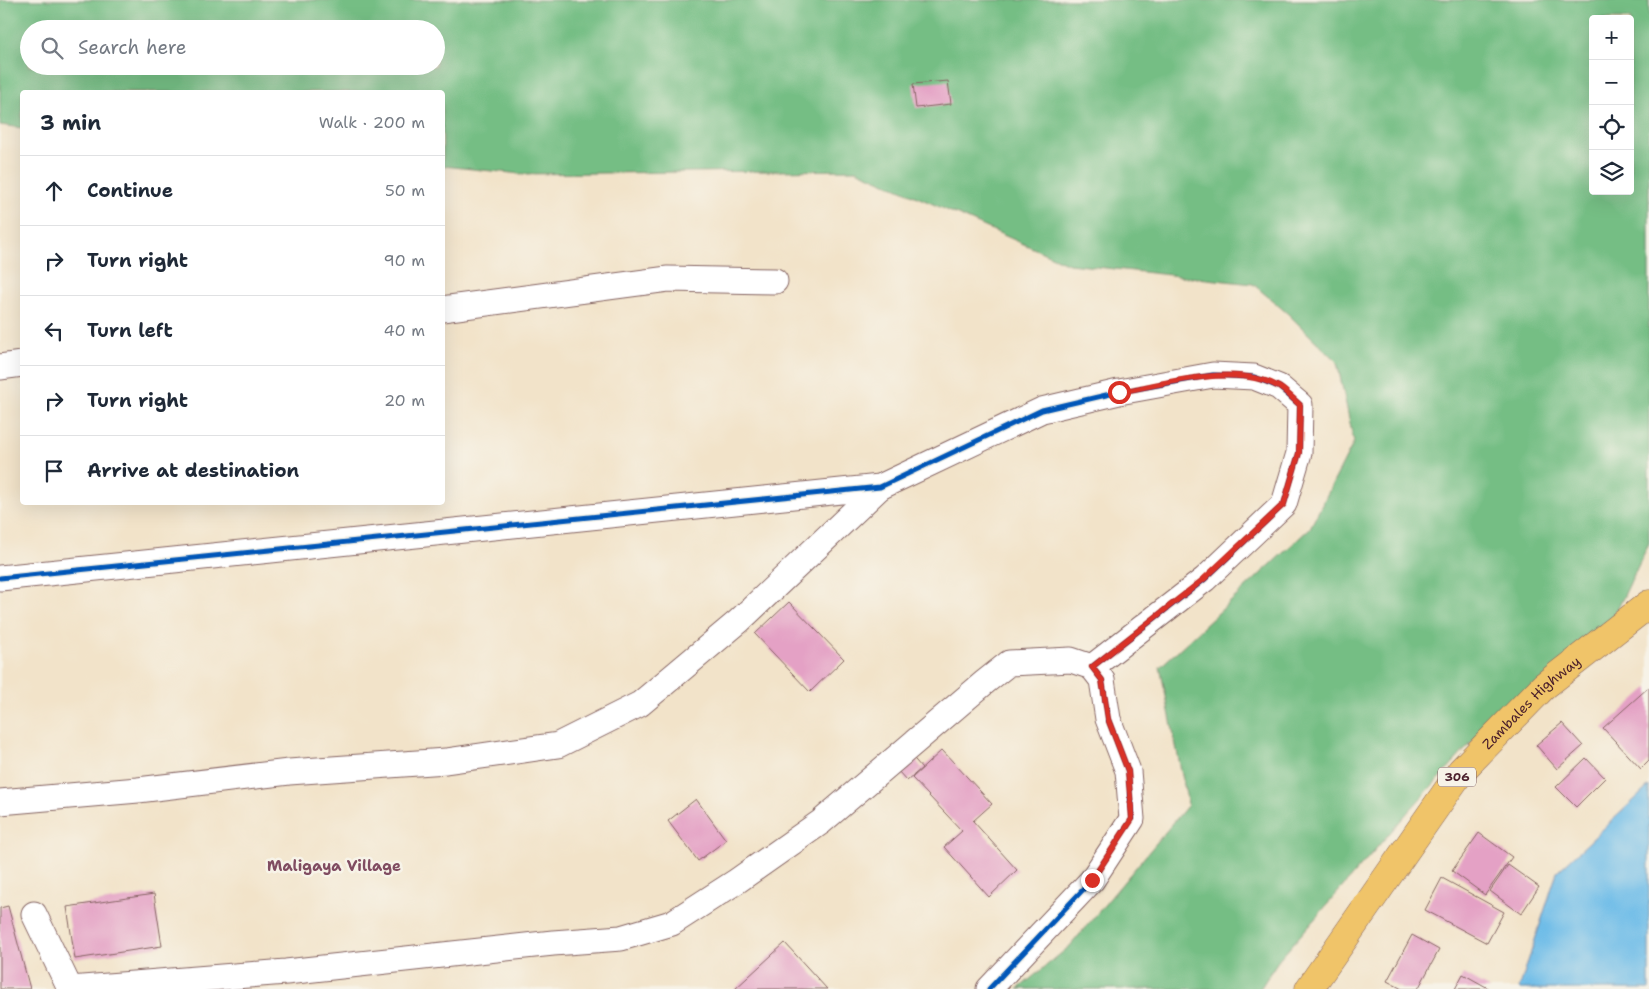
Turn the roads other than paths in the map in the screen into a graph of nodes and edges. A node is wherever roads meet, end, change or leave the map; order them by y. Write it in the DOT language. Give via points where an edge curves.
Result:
graph roads {
  1 [pos="775,282"];
  2 [pos="445,309"];
  3 [pos="20,364"];
  4 [pos="0,367"];
  5 [pos="880,487"];
  6 [pos="0,578"];
  7 [pos="1649,604"];
  8 [pos="1092,667"];
  9 [pos="0,802"];
  10 [pos="34,914"];
  11 [pos="70,989"];
  12 [pos="989,989"];
  13 [pos="1309,989"];
  1 -- 2 [label="street" via="668,279"];
  3 -- 4 [label="street"];
  5 -- 6 [label="street"];
  5 -- 8 [label="street" via="1042,410 1213,375 1254,377 1279,387 1300,405 1299,453 1284,504 1204,579"];
  5 -- 9 [label="street" via="739,621 640,704 558,745 446,760 289,772"];
  7 -- 13 [label="main road, Zambales Highway / 306" via="1544,686 1461,771"];
  8 -- 11 [label="street" via="1071,660 1009,663 821,822 672,923 621,938 286,972"];
  8 -- 12 [label="street" via="1102,680 1108,719 1128,771 1132,819 1092,880"];
  10 -- 11 [label="street"];
}
